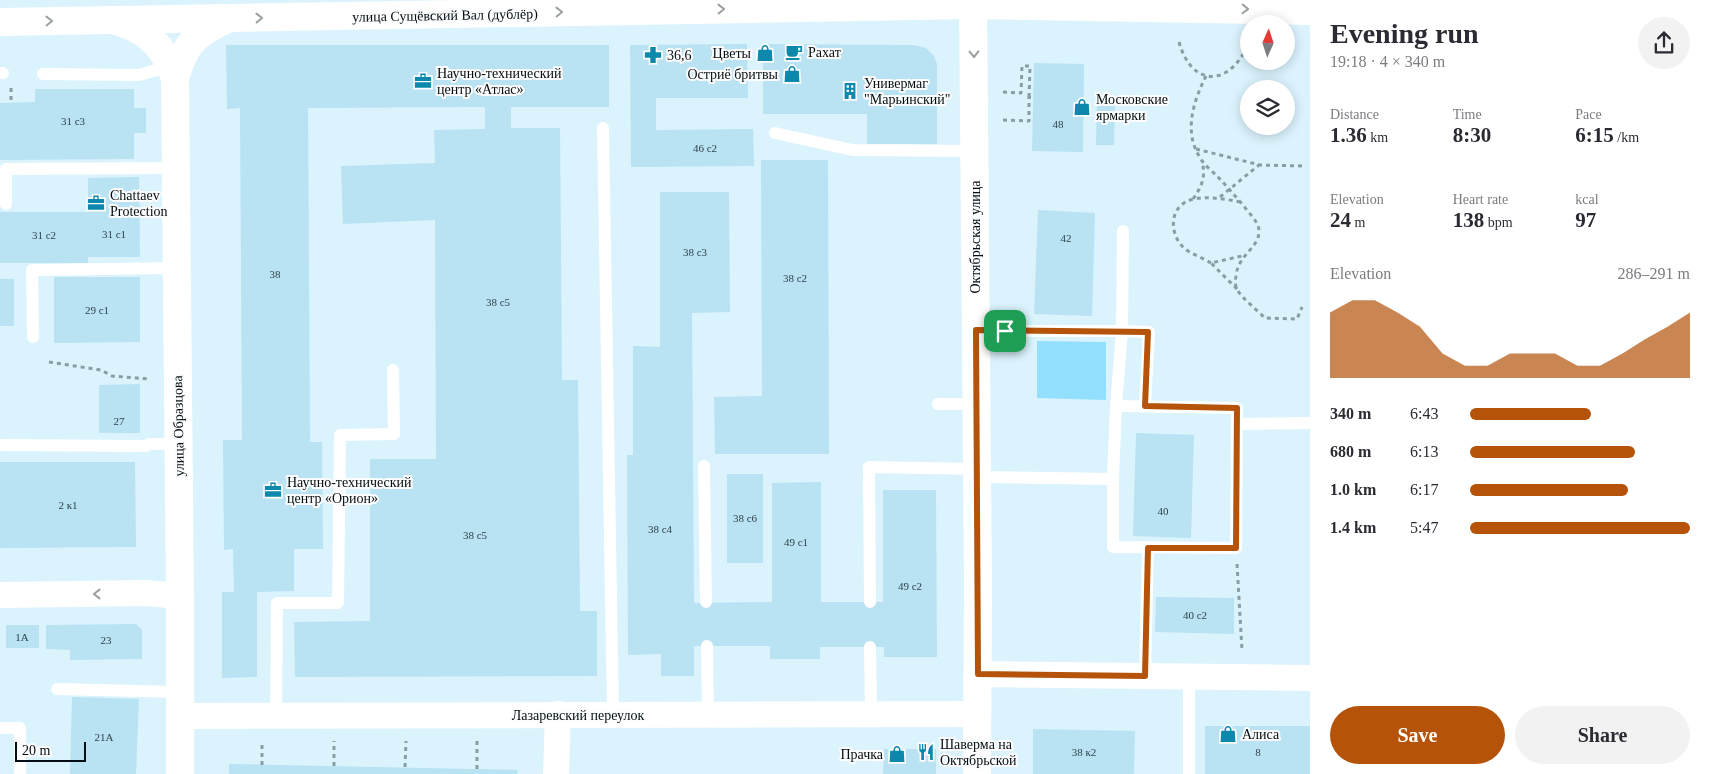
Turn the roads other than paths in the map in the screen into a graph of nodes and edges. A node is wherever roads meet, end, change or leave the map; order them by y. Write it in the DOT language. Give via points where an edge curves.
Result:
graph roads {
  1 [pos="973,2"];
  2 [pos="1083,3"];
  3 [pos="1310,11"];
  4 [pos="228,18"];
  5 [pos="115,20"];
  6 [pos="0,22"];
  7 [pos="172,72"];
  8 [pos="43,74"];
  9 [pos="603,128"];
  10 [pos="774,133"];
  11 [pos="974,151"];
  12 [pos="176,168"];
  13 [pos="6,204"];
  14 [pos="1124,230"];
  15 [pos="176,268"];
  16 [pos="976,330"];
  17 [pos="1122,331"];
  18 [pos="33,337"];
  19 [pos="393,370"];
  20 [pos="938,404"];
  21 [pos="976,404"];
  22 [pos="1116,406"];
  23 [pos="1145,406"];
  24 [pos="1310,423"];
  25 [pos="1237,424"];
  26 [pos="178,444"];
  27 [pos="0,445"];
  28 [pos="704,466"];
  29 [pos="977,473"];
  30 [pos="1113,479"];
  31 [pos="1148,548"];
  32 [pos="0,594"];
  33 [pos="180,596"];
  34 [pos="706,602"];
  35 [pos="870,602"];
  36 [pos="706,646"];
  37 [pos="870,647"];
  38 [pos="978,674"];
  39 [pos="1145,676"];
  40 [pos="1189,677"];
  41 [pos="1310,678"];
  42 [pos="57,689"];
  43 [pos="180,704"];
  44 [pos="558,714"];
  45 [pos="708,714"];
  46 [pos="871,714"];
  47 [pos="977,714"];
  48 [pos="612,715"];
  49 [pos="276,716"];
  50 [pos="0,728"];
  51 [pos="20,774"];
  52 [pos="180,774"];
  53 [pos="556,774"];
  54 [pos="977,774"];
  55 [pos="1189,774"];
  1 -- 2 [label="street, улица Сущёвский Вал (дублёр)"];
  4 -- 1 [label="street, улица Сущёвский Вал (дублёр), one-way"];
  1 -- 11 [label="street, Октябрьская улица, one-way"];
  2 -- 3 [label="street, улица Сущёвский Вал (дублёр), one-way"];
  4 -- 5 [label="street, улица Сущёвский Вал (дублёр)"];
  4 -- 7 [label="street, улица Образцова" via="192,40"];
  6 -- 5 [label="street, улица Сущёвский Вал (дублёр), one-way"];
  5 -- 7 [label="street, улица Образцова" via="136,27 155,41"];
  7 -- 8 [label="lane"];
  7 -- 12 [label="street, улица Образцова"];
  9 -- 48 [label="lane"];
  10 -- 11 [label="lane" via="852,150"];
  11 -- 16 [label="street, Октябрьская улица"];
  12 -- 13 [label="lane" via="6,169"];
  12 -- 15 [label="street, улица Образцова"];
  14 -- 17 [label="lane"];
  15 -- 18 [label="lane" via="32,270"];
  15 -- 26 [label="street, улица Образцова"];
  16 -- 17 [label="lane"];
  16 -- 21 [label="street, Октябрьская улица"];
  17 -- 22 [label="lane"];
  17 -- 23 [label="lane" via="1148,332"];
  19 -- 49 [label="lane" via="394,434 340,435 338,603 276,603"];
  20 -- 21 [label="lane"];
  21 -- 29 [label="street, Октябрьская улица"];
  22 -- 23 [label="lane"];
  22 -- 30 [label="lane"];
  23 -- 25 [label="lane" via="1237,408"];
  24 -- 25 [label="lane"];
  25 -- 31 [label="lane" via="1236,548"];
  26 -- 27 [label="lane"];
  26 -- 33 [label="street, улица Образцова"];
  28 -- 34 [label="lane"];
  29 -- 30 [label="lane"];
  29 -- 35 [label="lane" via="869,467"];
  29 -- 38 [label="street, Октябрьская улица"];
  30 -- 31 [label="lane" via="1113,547"];
  31 -- 39 [label="lane"];
  33 -- 32 [label="street, one-way"];
  33 -- 43 [label="street, улица Образцова"];
  36 -- 45 [label="lane"];
  37 -- 46 [label="lane"];
  38 -- 39 [label="street"];
  38 -- 47 [label="street, Октябрьская улица"];
  39 -- 40 [label="street"];
  40 -- 41 [label="street"];
  40 -- 55 [label="lane"];
  42 -- 43 [label="lane"];
  43 -- 49 [label="street, Лазаревский переулок"];
  43 -- 52 [label="street, улица Образцова"];
  44 -- 48 [label="street, Лазаревский переулок"];
  44 -- 49 [label="street, Лазаревский переулок"];
  44 -- 53 [label="street"];
  45 -- 46 [label="street, Лазаревский переулок"];
  45 -- 48 [label="street, Лазаревский переулок"];
  46 -- 47 [label="street, Лазаревский переулок"];
  47 -- 54 [label="street, Октябрьская улица"];
  50 -- 51 [label="lane" via="20,728"];
}
